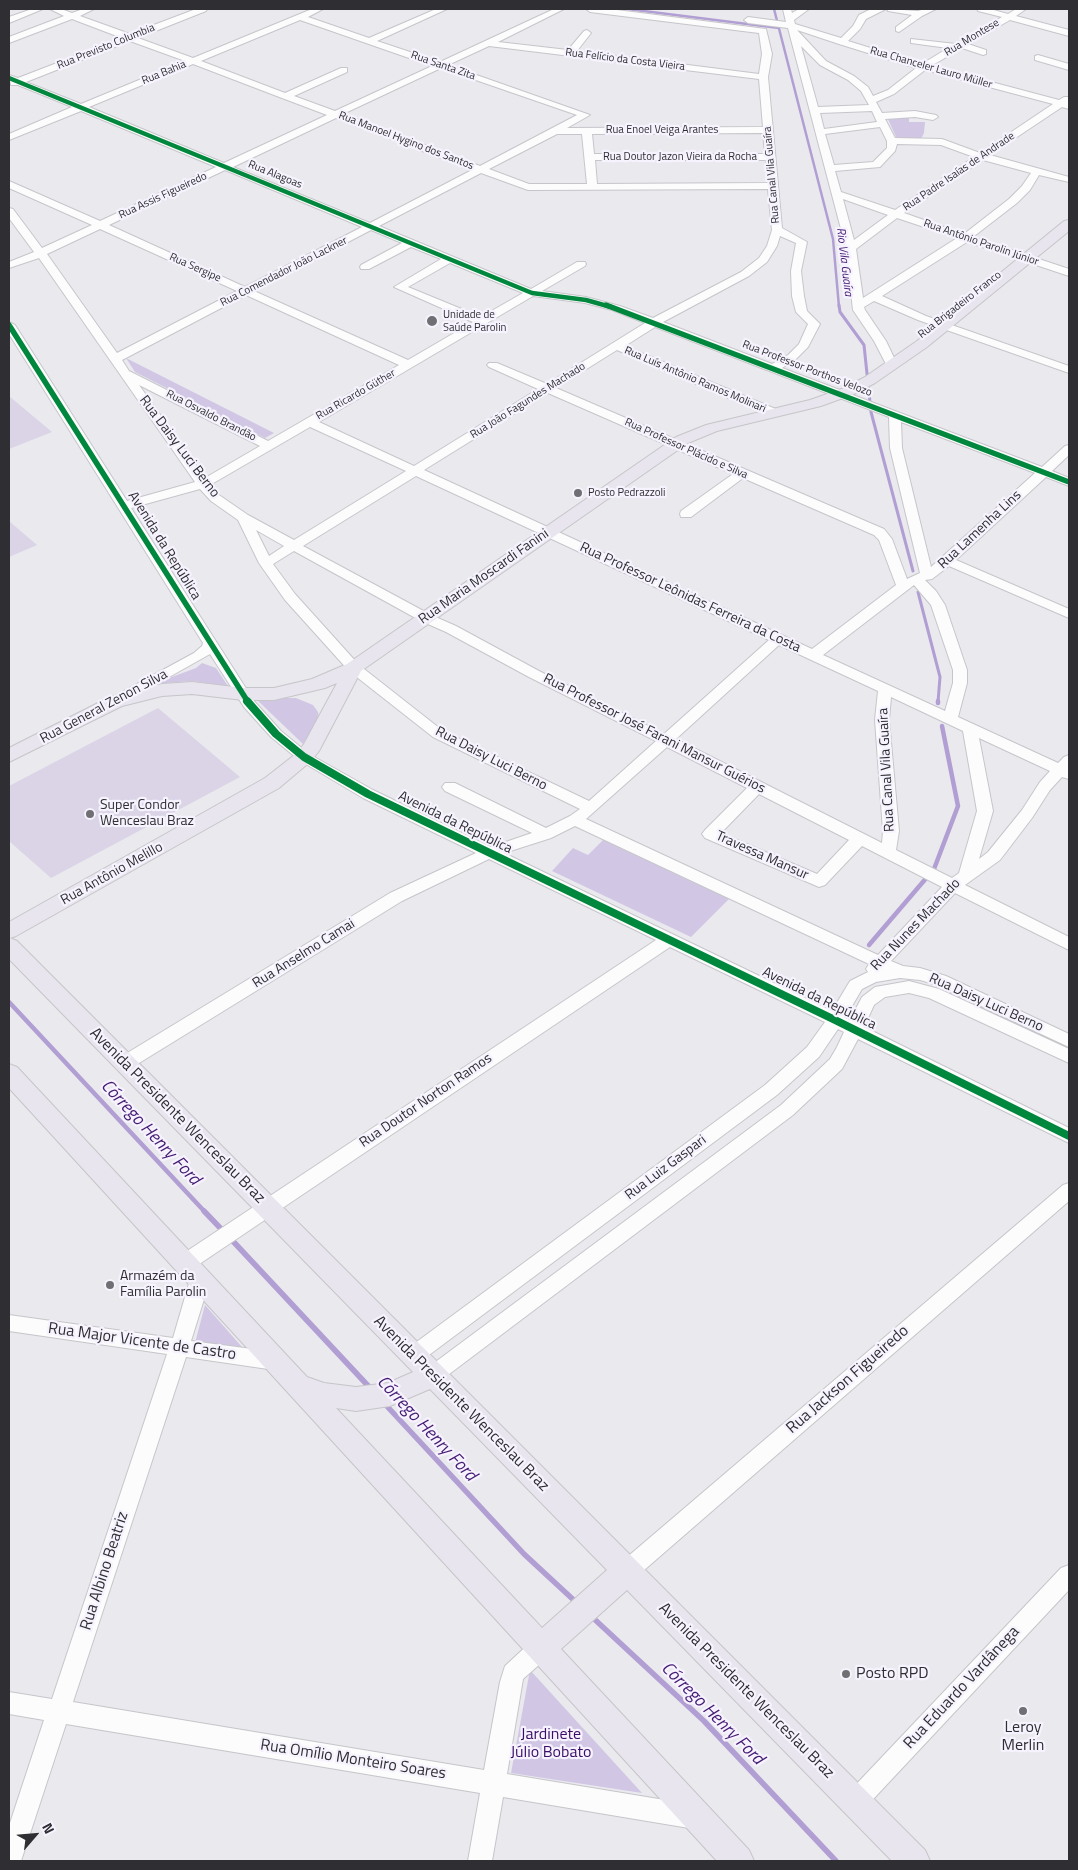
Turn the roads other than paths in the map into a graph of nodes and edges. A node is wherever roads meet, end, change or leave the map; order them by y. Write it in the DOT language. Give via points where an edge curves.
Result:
graph roads {
  1 [pos="39,9"];
  2 [pos="54,9"];
  3 [pos="90,9"];
  4 [pos="203,9"];
  5 [pos="319,9"];
  6 [pos="443,9"];
  7 [pos="560,9"];
  8 [pos="590,9"];
  9 [pos="663,9"];
  10 [pos="756,9"];
  11 [pos="805,9"];
  12 [pos="882,9"];
  13 [pos="891,9"];
  14 [pos="932,9"];
  15 [pos="981,9"];
  16 [pos="1022,9"];
  17 [pos="919,14"];
  18 [pos="72,16"];
  19 [pos="1009,16"];
  20 [pos="300,17"];
  21 [pos="9,20"];
  22 [pos="759,21"];
  23 [pos="790,22"];
  24 [pos="899,29"];
  25 [pos="587,33"];
  26 [pos="1069,33"];
  27 [pos="130,37"];
  28 [pos="9,40"];
  29 [pos="369,41"];
  30 [pos="914,41"];
  31 [pos="842,42"];
  32 [pos="487,43"];
  33 [pos="959,46"];
  34 [pos="984,52"];
  35 [pos="571,53"];
  36 [pos="1038,58"];
  37 [pos="193,61"];
  38 [pos="440,65"];
  39 [pos="923,67"];
  40 [pos="1069,67"];
  41 [pos="344,70"];
  42 [pos="763,77"];
  43 [pos="12,82"];
  44 [pos="286,96"];
  45 [pos="1067,102"];
  46 [pos="81,108"];
  47 [pos="814,110"];
  48 [pos="878,112"];
  49 [pos="336,114"];
  50 [pos="586,115"];
  51 [pos="933,117"];
  52 [pos="587,130"];
  53 [pos="768,130"];
  54 [pos="556,131"];
  55 [pos="820,132"];
  56 [pos="9,137"];
  57 [pos="892,141"];
  58 [pos="589,157"];
  59 [pos="771,157"];
  60 [pos="982,157"];
  61 [pos="225,167"];
  62 [pos="830,168"];
  63 [pos="481,169"];
  64 [pos="1037,171"];
  65 [pos="1067,180"];
  66 [pos="9,184"];
  67 [pos="773,186"];
  68 [pos="592,187"];
  69 [pos="837,194"];
  70 [pos="9,211"];
  71 [pos="896,214"];
  72 [pos="1069,224"];
  73 [pos="101,226"];
  74 [pos="370,227"];
  75 [pos="777,230"];
  76 [pos="965,238"];
  77 [pos="410,243"];
  78 [pos="851,248"];
  79 [pos="41,254"];
  80 [pos="1026,258"];
  81 [pos="449,259"];
  82 [pos="581,264"];
  83 [pos="9,265"];
  84 [pos="364,267"];
  85 [pos="1069,273"];
  86 [pos="246,291"];
  87 [pos="532,293"];
  88 [pos="873,296"];
  89 [pos="858,306"];
  90 [pos="483,322"];
  91 [pos="654,323"];
  92 [pos="941,324"];
  93 [pos="9,325"];
  94 [pos="616,346"];
  95 [pos="115,359"];
  96 [pos="895,361"];
  97 [pos="409,365"];
  98 [pos="494,365"];
  99 [pos="772,369"];
  100 [pos="1069,370"];
  101 [pos="125,373"];
  102 [pos="548,388"];
  103 [pos="839,395"];
  104 [pos="774,413"];
  105 [pos="895,415"];
  106 [pos="310,422"];
  107 [pos="675,444"];
  108 [pos="269,446"];
  109 [pos="1069,449"];
  110 [pos="415,471"];
  111 [pos="1042,472"];
  112 [pos="742,473"];
  113 [pos="1069,482"];
  114 [pos="203,484"];
  115 [pos="123,506"];
  116 [pos="686,514"];
  117 [pos="243,518"];
  118 [pos="548,533"];
  119 [pos="294,546"];
  120 [pos="948,561"];
  121 [pos="266,563"];
  122 [pos="922,578"];
  123 [pos="902,587"];
  124 [pos="1069,614"];
  125 [pos="426,618"];
  126 [pos="778,639"];
  127 [pos="210,642"];
  128 [pos="199,656"];
  129 [pos="814,656"];
  130 [pos="224,664"];
  131 [pos="354,668"];
  132 [pos="885,689"];
  133 [pos="291,692"];
  134 [pos="242,694"];
  135 [pos="115,702"];
  136 [pos="327,718"];
  137 [pos="950,718"];
  138 [pos="970,728"];
  139 [pos="666,740"];
  140 [pos="9,756"];
  141 [pos="304,757"];
  142 [pos="1066,768"];
  143 [pos="758,786"];
  144 [pos="450,788"];
  145 [pos="591,808"];
  146 [pos="575,820"];
  147 [pos="546,834"];
  148 [pos="860,838"];
  149 [pos="888,852"];
  150 [pos="489,853"];
  151 [pos="946,877"];
  152 [pos="9,932"];
  153 [pos="668,940"];
  154 [pos="1069,944"];
  155 [pos="9,946"];
  156 [pos="880,962"];
  157 [pos="901,979"];
  158 [pos="863,981"];
  159 [pos="835,1020"];
  160 [pos="854,1030"];
  161 [pos="1069,1041"];
  162 [pos="1069,1056"];
  163 [pos="125,1064"];
  164 [pos="9,1073"];
  165 [pos="1069,1136"];
  166 [pos="1069,1190"];
  167 [pos="261,1212"];
  168 [pos="192,1272"];
  169 [pos="9,1323"];
  170 [pos="179,1347"];
  171 [pos="275,1361"];
  172 [pos="423,1370"];
  173 [pos="310,1390"];
  174 [pos="1069,1575"];
  175 [pos="620,1578"];
  176 [pos="548,1641"];
  177 [pos="9,1703"];
  178 [pos="59,1711"];
  179 [pos="493,1784"];
  180 [pos="856,1802"];
  181 [pos="697,1818"];
  182 [pos="9,1861"];
  183 [pos="480,1861"];
  184 [pos="738,1861"];
  185 [pos="914,1861"];
  1 -- 21 [label="street"];
  2 -- 18 [label="street, Rua Manoel Hygino dos Santos"];
  3 -- 18 [label="street"];
  4 -- 27 [label="street, Rua Previsto Columbia"];
  5 -- 20 [label="street, Rua Bahia"];
  6 -- 29 [label="street"];
  7 -- 32 [label="street, Rua Assis Figueiredo"];
  8 -- 42 [label="street, Rua Canal Vila Guaíra" via="763,31 767,54"];
  9 -- 22 [label="street, Rua Chanceler Lauro Müller"];
  10 -- 22 [label="street"];
  11 -- 23 [label="street"];
  12 -- 31 [label="street" via="862,17"];
  13 -- 17 [label="street"];
  14 -- 17 [label="street"];
  15 -- 19 [label="street"];
  16 -- 19 [label="street, Rua Montese"];
  17 -- 24 [label="street"];
  18 -- 27 [label="street, Rua Manoel Hygino dos Santos"];
  18 -- 28 [label="street"];
  19 -- 26 [label="street"];
  19 -- 33 [label="street, Rua Montese"];
  20 -- 29 [label="street, Rua Santa Zita"];
  20 -- 37 [label="street, Rua Bahia"];
  22 -- 23 [label="street, Rua Chanceler Lauro Müller"];
  23 -- 31 [label="street, Rua Chanceler Lauro Müller"];
  23 -- 47 [label="street"];
  23 -- 48 [label="street" via="823,63 862,85"];
  25 -- 35 [label="street"];
  27 -- 37 [label="street, Rua Manoel Hygino dos Santos"];
  27 -- 43 [label="street, Rua Previsto Columbia"];
  29 -- 38 [label="street, Rua Santa Zita"];
  30 -- 33 [label="street"];
  31 -- 39 [label="street, Rua Chanceler Lauro Müller"];
  32 -- 35 [label="street, Rua Felício da Costa Vieira"];
  32 -- 38 [label="street, Rua Assis Figueiredo"];
  33 -- 34 [label="street"];
  33 -- 39 [label="street, Rua Montese"];
  35 -- 42 [label="street, Rua Felício da Costa Vieira"];
  36 -- 40 [label="street"];
  37 -- 44 [label="street, Rua Manoel Hygino dos Santos"];
  37 -- 46 [label="street, Rua Bahia"];
  38 -- 49 [label="street, Rua Assis Figueiredo"];
  38 -- 50 [label="street, Rua Santa Zita"];
  39 -- 45 [label="street, Rua Chanceler Lauro Müller"];
  39 -- 48 [label="street, Rua Montese" via="891,92"];
  41 -- 44 [label="street"];
  42 -- 53 [label="street, Rua Canal Vila Guaíra"];
  43 -- 46 [label="street, Rua Alagoas"];
  44 -- 49 [label="street, Rua Manoel Hygino dos Santos"];
  45 -- 60 [label="street, Rua Padre Isaías de Andrade"];
  46 -- 56 [label="street, Rua Bahia"];
  46 -- 61 [label="street, Rua Alagoas"];
  47 -- 48 [label="street"];
  47 -- 55 [label="street"];
  48 -- 51 [label="street"];
  48 -- 55 [label="street"];
  48 -- 57 [label="street"];
  49 -- 61 [label="street, Rua Assis Figueiredo"];
  49 -- 63 [label="street, Rua Manoel Hygino dos Santos"];
  50 -- 54 [label="street, Rua Comendador João Lackner"];
  52 -- 53 [label="street, Rua Enoel Veiga Arantes"];
  52 -- 54 [label="street, Rua Enoel Veiga Arantes"];
  52 -- 58 [label="street"];
  53 -- 59 [label="street, Rua Canal Vila Guaíra"];
  54 -- 63 [label="street, Rua Comendador João Lackner"];
  55 -- 62 [label="street"];
  57 -- 60 [label="street" via="942,142"];
  57 -- 62 [label="street" via="892,150 876,165"];
  58 -- 59 [label="street, Rua Doutor Jazon Vieira da Rocha"];
  58 -- 68 [label="street"];
  59 -- 67 [label="street, Rua Canal Vila Guaíra"];
  60 -- 64 [label="street"];
  60 -- 71 [label="street, Rua Padre Isaías de Andrade"];
  61 -- 73 [label="street, Rua Assis Figueiredo"];
  61 -- 74 [label="street, Rua Alagoas"];
  62 -- 69 [label="street"];
  63 -- 68 [label="street, Rua Manoel Hygino dos Santos" via="528,187"];
  63 -- 74 [label="street, Rua Comendador João Lackner"];
  64 -- 65 [label="street"];
  64 -- 76 [label="street" via="1013,201"];
  66 -- 73 [label="street, Rua Sergipe"];
  67 -- 68 [label="street, Rua Manoel Hygino dos Santos"];
  67 -- 75 [label="street, Rua Canal Vila Guaíra"];
  69 -- 71 [label="street, Rua Antônio Parolin Júnior"];
  69 -- 78 [label="street"];
  70 -- 79 [label="street, Rua Daisy Luci Berno"];
  71 -- 76 [label="street, Rua Antônio Parolin Júnior"];
  71 -- 78 [label="street, Rua Padre Isaías de Andrade"];
  72 -- 80 [label="main road, Rua Brigadeiro Franco"];
  73 -- 79 [label="street, Rua Assis Figueiredo"];
  73 -- 86 [label="street, Rua Sergipe"];
  74 -- 77 [label="street, Rua Alagoas"];
  74 -- 86 [label="street, Rua Comendador João Lackner"];
  75 -- 91 [label="street, Rua João Fagundes Machado" via="768,253 755,268"];
  75 -- 99 [label="street, Rua Canal Vila Guaíra" via="802,242 796,271 798,296 802,312 814,324 804,345"];
  76 -- 80 [label="street, Rua Antônio Parolin Júnior"];
  76 -- 88 [label="street"];
  77 -- 81 [label="street, Rua Alagoas"];
  77 -- 84 [label="street"];
  78 -- 89 [label="street"];
  79 -- 83 [label="street, Rua Assis Figueiredo"];
  79 -- 95 [label="street, Rua Daisy Luci Berno"];
  80 -- 85 [label="street, Rua Antônio Parolin Júnior"];
  80 -- 92 [label="main road, Rua Brigadeiro Franco"];
  81 -- 87 [label="street, Rua Alagoas"];
  81 -- 90 [label="street" via="399,287"];
  82 -- 87 [label="street, Rua Ricardo Güther"];
  86 -- 95 [label="street, Rua Comendador João Lackner"];
  86 -- 97 [label="street, Rua Sergipe"];
  87 -- 90 [label="street, Rua Ricardo Güther"];
  87 -- 91 [label="street, Rua Professor Porthos Velozo" via="605,304"];
  88 -- 89 [label="street"];
  88 -- 92 [label="street"];
  89 -- 96 [label="street"];
  90 -- 97 [label="street, Rua Ricardo Güther"];
  91 -- 94 [label="street, Rua João Fagundes Machado"];
  91 -- 99 [label="street, Rua Professor Porthos Velozo"];
  92 -- 96 [label="main road, Rua Brigadeiro Franco" via="922,344"];
  92 -- 100 [label="street"];
  93 -- 115 [label="street, Avenida da República"];
  94 -- 102 [label="street, Rua João Fagundes Machado"];
  94 -- 104 [label="street, Rua Luís Antônio Ramos Molinari"];
  95 -- 101 [label="street, Rua Daisy Luci Berno"];
  96 -- 103 [label="main road, Rua Brigadeiro Franco" via="859,386"];
  97 -- 106 [label="street, Rua Ricardo Güther"];
  98 -- 102 [label="street, Rua Professor Plácido e Silva"];
  99 -- 103 [label="street, Rua Professor Porthos Velozo"];
  101 -- 108 [label="street, Rua Osvaldo Brandão"];
  101 -- 114 [label="street, Rua Daisy Luci Berno"];
  102 -- 107 [label="street, Rua Professor Plácido e Silva"];
  102 -- 110 [label="street, Rua João Fagundes Machado"];
  103 -- 104 [label="main road, Rua Maria Moscardi Fanini"];
  103 -- 105 [label="street, Rua Professor Porthos Velozo"];
  104 -- 107 [label="main road, Rua Maria Moscardi Fanini" via="712,428"];
  105 -- 111 [label="street, Rua Professor Porthos Velozo"];
  105 -- 122 [label="street" via="896,448"];
  106 -- 108 [label="street, Rua Ricardo Güther"];
  106 -- 110 [label="street, Rua Professor Leônidas Ferreira da Costa"];
  107 -- 112 [label="street, Rua Professor Plácido e Silva"];
  107 -- 118 [label="main road, Rua Maria Moscardi Fanini"];
  108 -- 114 [label="street, Rua Ricardo Güther"];
  109 -- 111 [label="street, Rua Lamenha Lins"];
  110 -- 118 [label="street, Rua Professor Leônidas Ferreira da Costa"];
  110 -- 119 [label="street, Rua João Fagundes Machado"];
  111 -- 113 [label="street, Rua Professor Porthos Velozo"];
  111 -- 120 [label="street, Rua Lamenha Lins"];
  112 -- 116 [label="street"];
  112 -- 123 [label="street, Rua Professor Plácido e Silva" via="879,532 885,539"];
  114 -- 115 [label="street, Rua Ricardo Güther"];
  114 -- 117 [label="street, Rua Daisy Luci Berno" via="215,498"];
  115 -- 127 [label="street, Avenida da República"];
  117 -- 119 [label="street, Rua Professor José Farani Mansur Guérios"];
  117 -- 121 [label="street, Rua Daisy Luci Berno"];
  118 -- 125 [label="main road, Rua Maria Moscardi Fanini"];
  118 -- 126 [label="street, Rua Professor Leônidas Ferreira da Costa"];
  119 -- 121 [label="street, Rua João Fagundes Machado"];
  119 -- 125 [label="street, Rua Professor José Farani Mansur Guérios"];
  120 -- 122 [label="street, Rua Lamenha Lins"];
  120 -- 124 [label="street"];
  121 -- 131 [label="street, Rua Daisy Luci Berno" via="301,612"];
  122 -- 123 [label="street, Rua Lamenha Lins"];
  122 -- 137 [label="street" via="938,605 960,670 960,683"];
  123 -- 129 [label="street, Rua Lamenha Lins"];
  125 -- 131 [label="main road, Rua Maria Moscardi Fanini"];
  125 -- 139 [label="street, Rua Professor José Farani Mansur Guérios"];
  126 -- 129 [label="street, Rua Professor Leônidas Ferreira da Costa"];
  126 -- 139 [label="street, Rua Anselmo Camai"];
  127 -- 128 [label="street, Rua General Zenon Silva"];
  127 -- 130 [label="street, Avenida da República"];
  128 -- 130 [label="street"];
  128 -- 135 [label="street, Rua General Zenon Silva"];
  129 -- 132 [label="street, Rua Professor Leônidas Ferreira da Costa"];
  130 -- 134 [label="street, Avenida da República"];
  131 -- 133 [label="main road, Rua Maria Moscardi Fanini"];
  131 -- 136 [label="main road, Rua Antônio Melillo"];
  131 -- 145 [label="street, Rua Daisy Luci Berno" via="438,734"];
  132 -- 137 [label="street, Rua Professor Leônidas Ferreira da Costa"];
  132 -- 149 [label="street, Rua Canal Vila Guaíra" via="882,720 891,831"];
  133 -- 134 [label="main road, Rua Maria Moscardi Fanini"];
  133 -- 136 [label="main road" via="317,701"];
  134 -- 135 [label="main road, Rua Maria Moscardi Fanini" via="179,688"];
  134 -- 141 [label="street, Avenida da República" via="266,724"];
  135 -- 140 [label="main road, Rua General Zenon Silva"];
  136 -- 141 [label="main road, Rua Antônio Melillo"];
  137 -- 138 [label="street, Rua Professor Leônidas Ferreira da Costa"];
  138 -- 142 [label="street, Rua Professor Leônidas Ferreira da Costa"];
  138 -- 151 [label="street" via="985,811"];
  139 -- 143 [label="street, Rua Professor José Farani Mansur Guérios"];
  139 -- 145 [label="street, Rua Anselmo Camai"];
  141 -- 150 [label="street, Avenida da República" via="368,794"];
  141 -- 152 [label="main road, Rua Antônio Melillo" via="252,795"];
  142 -- 151 [label="street, Rua Nunes Machado" via="1045,786 994,856"];
  143 -- 148 [label="street, Rua Professor José Farani Mansur Guérios"];
  143 -- 148 [label="street, Travessa Mansur" via="710,834 819,881"];
  144 -- 147 [label="street"];
  145 -- 146 [label="street, Rua Anselmo Camai"];
  146 -- 147 [label="street, Rua Anselmo Camai"];
  146 -- 156 [label="street, Rua Daisy Luci Berno"];
  147 -- 150 [label="street, Rua Anselmo Camai"];
  148 -- 149 [label="street, Rua Professor José Farani Mansur Guérios"];
  149 -- 151 [label="street, Rua Professor José Farani Mansur Guérios"];
  150 -- 153 [label="street, Avenida da República"];
  150 -- 163 [label="street, Rua Anselmo Camai" via="396,897"];
  151 -- 154 [label="street, Rua Professor José Farani Mansur Guérios"];
  151 -- 156 [label="street, Rua Nunes Machado"];
  153 -- 159 [label="street, Avenida da República"];
  153 -- 167 [label="street, Rua Doutor Norton Ramos"];
  155 -- 163 [label="main road, Avenida Presidente Wenceslau Braz"];
  156 -- 157 [label="street, Rua Daisy Luci Berno"];
  156 -- 158 [label="street, Rua Nunes Machado"];
  157 -- 158 [label="street" via="880,975"];
  157 -- 160 [label="street, Rua Luiz Gaspari" via="874,995 864,1007"];
  157 -- 161 [label="street, Rua Daisy Luci Berno" via="920,974 940,980"];
  157 -- 162 [label="street, Rua Daisy Luci Berno"];
  158 -- 159 [label="street, Rua Luiz Gaspari" via="851,991"];
  159 -- 160 [label="street, Avenida da República"];
  159 -- 172 [label="street, Rua Luiz Gaspari" via="813,1052 771,1090"];
  160 -- 165 [label="street, Avenida da República"];
  160 -- 172 [label="street, Rua Luiz Gaspari" via="836,1064 787,1110"];
  163 -- 167 [label="main road, Avenida Presidente Wenceslau Braz"];
  164 -- 168 [label="main road"];
  166 -- 175 [label="street, Rua Jackson Figueiredo"];
  167 -- 168 [label="street, Rua Doutor Norton Ramos" via="209,1247"];
  167 -- 172 [label="main road, Avenida Presidente Wenceslau Braz"];
  168 -- 170 [label="street, Rua Albino Beatriz"];
  168 -- 171 [label="main road"];
  169 -- 170 [label="street, Rua Major Vicente de Castro"];
  170 -- 171 [label="street, Rua Major Vicente de Castro"];
  170 -- 178 [label="street, Rua Albino Beatriz"];
  171 -- 173 [label="main road"];
  172 -- 173 [label="main road" via="390,1394 356,1399"];
  172 -- 175 [label="main road, Avenida Presidente Wenceslau Braz"];
  173 -- 176 [label="main road"];
  174 -- 180 [label="street, Rua Eduardo Vardânega"];
  175 -- 176 [label="main road"];
  175 -- 180 [label="main road, Avenida Presidente Wenceslau Braz"];
  176 -- 179 [label="street" via="513,1674"];
  176 -- 181 [label="main road"];
  177 -- 178 [label="street, Rua Omílio Monteiro Soares"];
  178 -- 179 [label="street, Rua Omílio Monteiro Soares"];
  178 -- 182 [label="street, Rua Albino Beatriz"];
  179 -- 181 [label="street, Rua Omílio Monteiro Soares"];
  179 -- 183 [label="street"];
  180 -- 185 [label="main road, Avenida Presidente Wenceslau Braz"];
  181 -- 184 [label="main road"];
}
